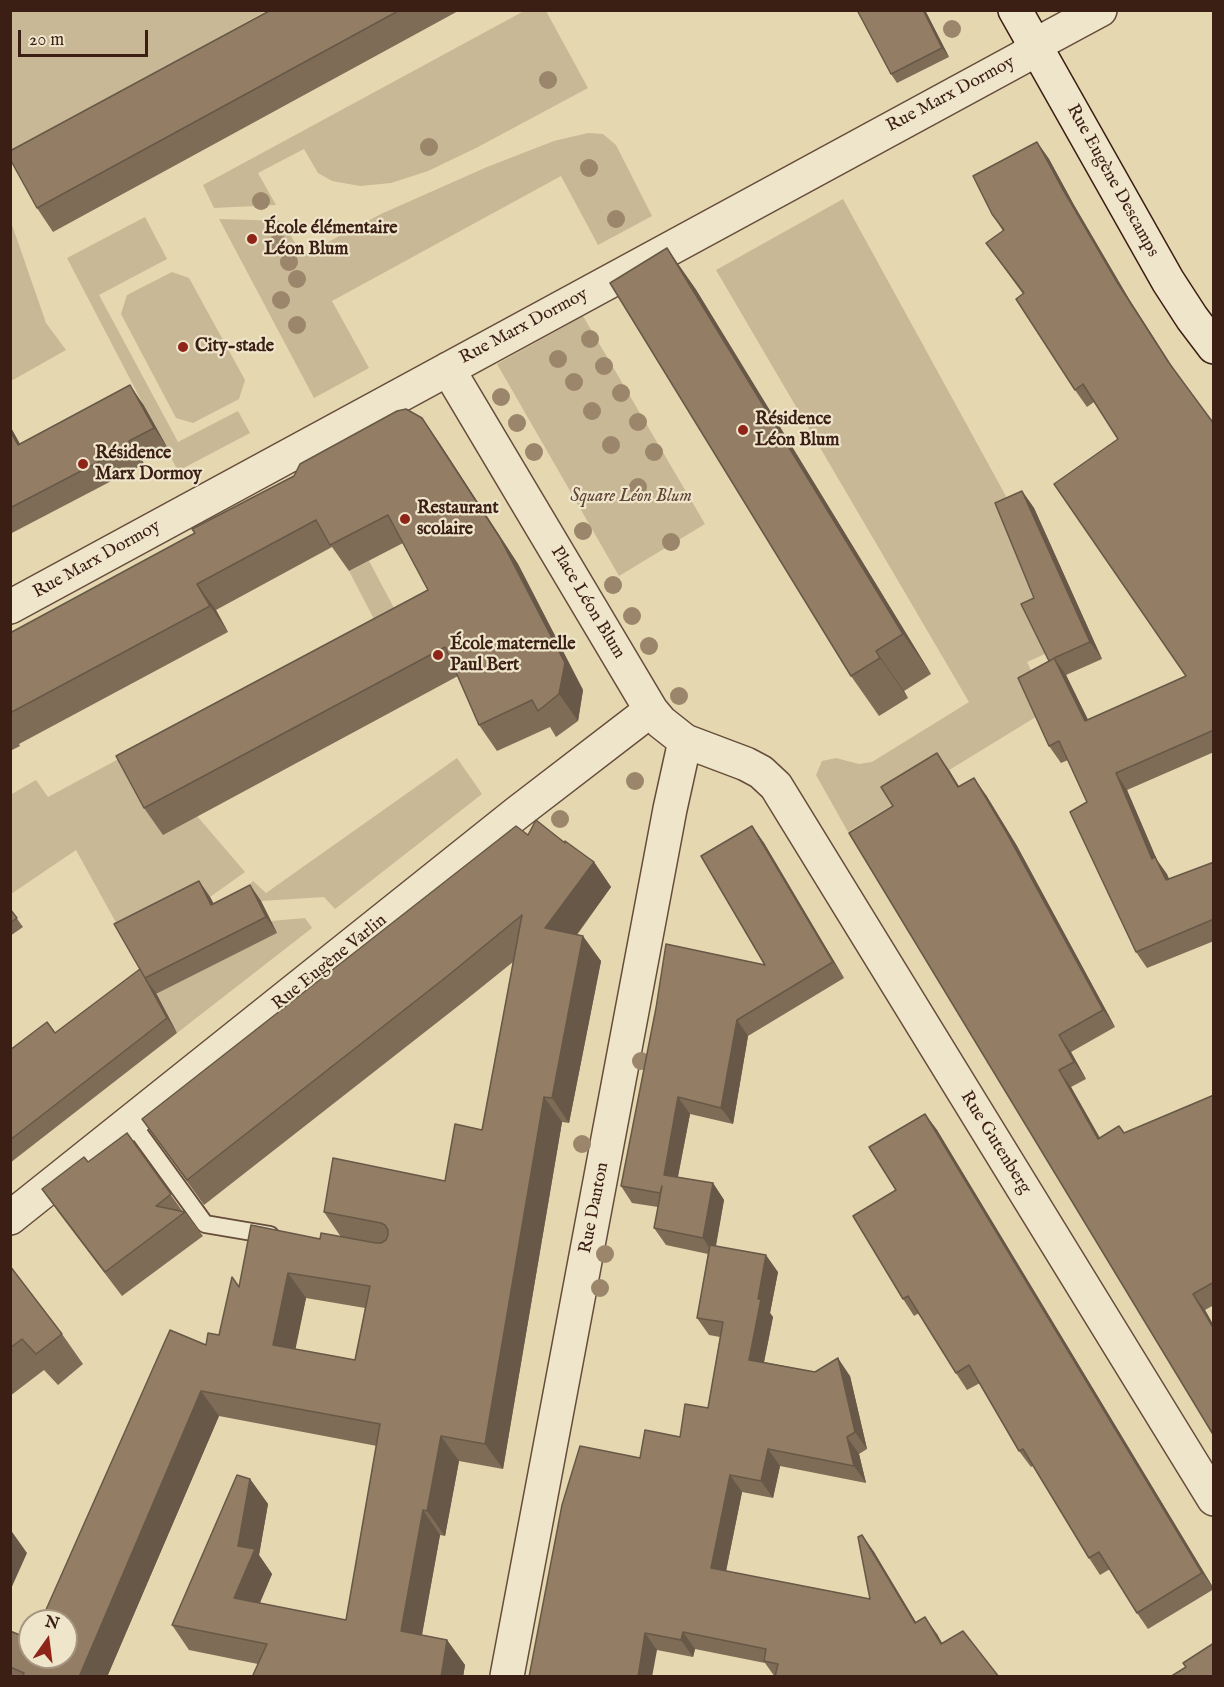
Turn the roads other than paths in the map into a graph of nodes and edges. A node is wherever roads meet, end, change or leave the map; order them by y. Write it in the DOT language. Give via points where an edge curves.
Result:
graph roads {
  1 [pos="1015,10"];
  2 [pos="1100,10"];
  3 [pos="1035,45"];
  4 [pos="1214,347"];
  5 [pos="448,369"];
  6 [pos="10,607"];
  7 [pos="651,710"];
  8 [pos="685,741"];
  9 [pos="776,786"];
  10 [pos="131,1122"];
  11 [pos="10,1218"];
  12 [pos="284,1238"];
  13 [pos="1214,1499"];
  14 [pos="507,1677"];
  1 -- 3 [label="street, Rue Eugène Descamps"];
  2 -- 3 [label="street, Rue Marx Dormoy"];
  3 -- 4 [label="street, Rue Eugène Descamps" via="1168,281"];
  3 -- 5 [label="street, Rue Marx Dormoy" via="1023,57"];
  5 -- 6 [label="street, Rue Marx Dormoy"];
  5 -- 7 [label="street, Place Léon Blum"];
  7 -- 8 [label="street, Place Léon Blum"];
  7 -- 10 [label="street, Rue Eugène Varlin"];
  8 -- 9 [label="street, Place Léon Blum" via="746,764"];
  8 -- 14 [label="street, Rue Danton"];
  9 -- 13 [label="street, Rue Gutenberg"];
  10 -- 11 [label="street, Rue Eugène Varlin"];
  10 -- 12 [label="lane" via="205,1224"];
}
